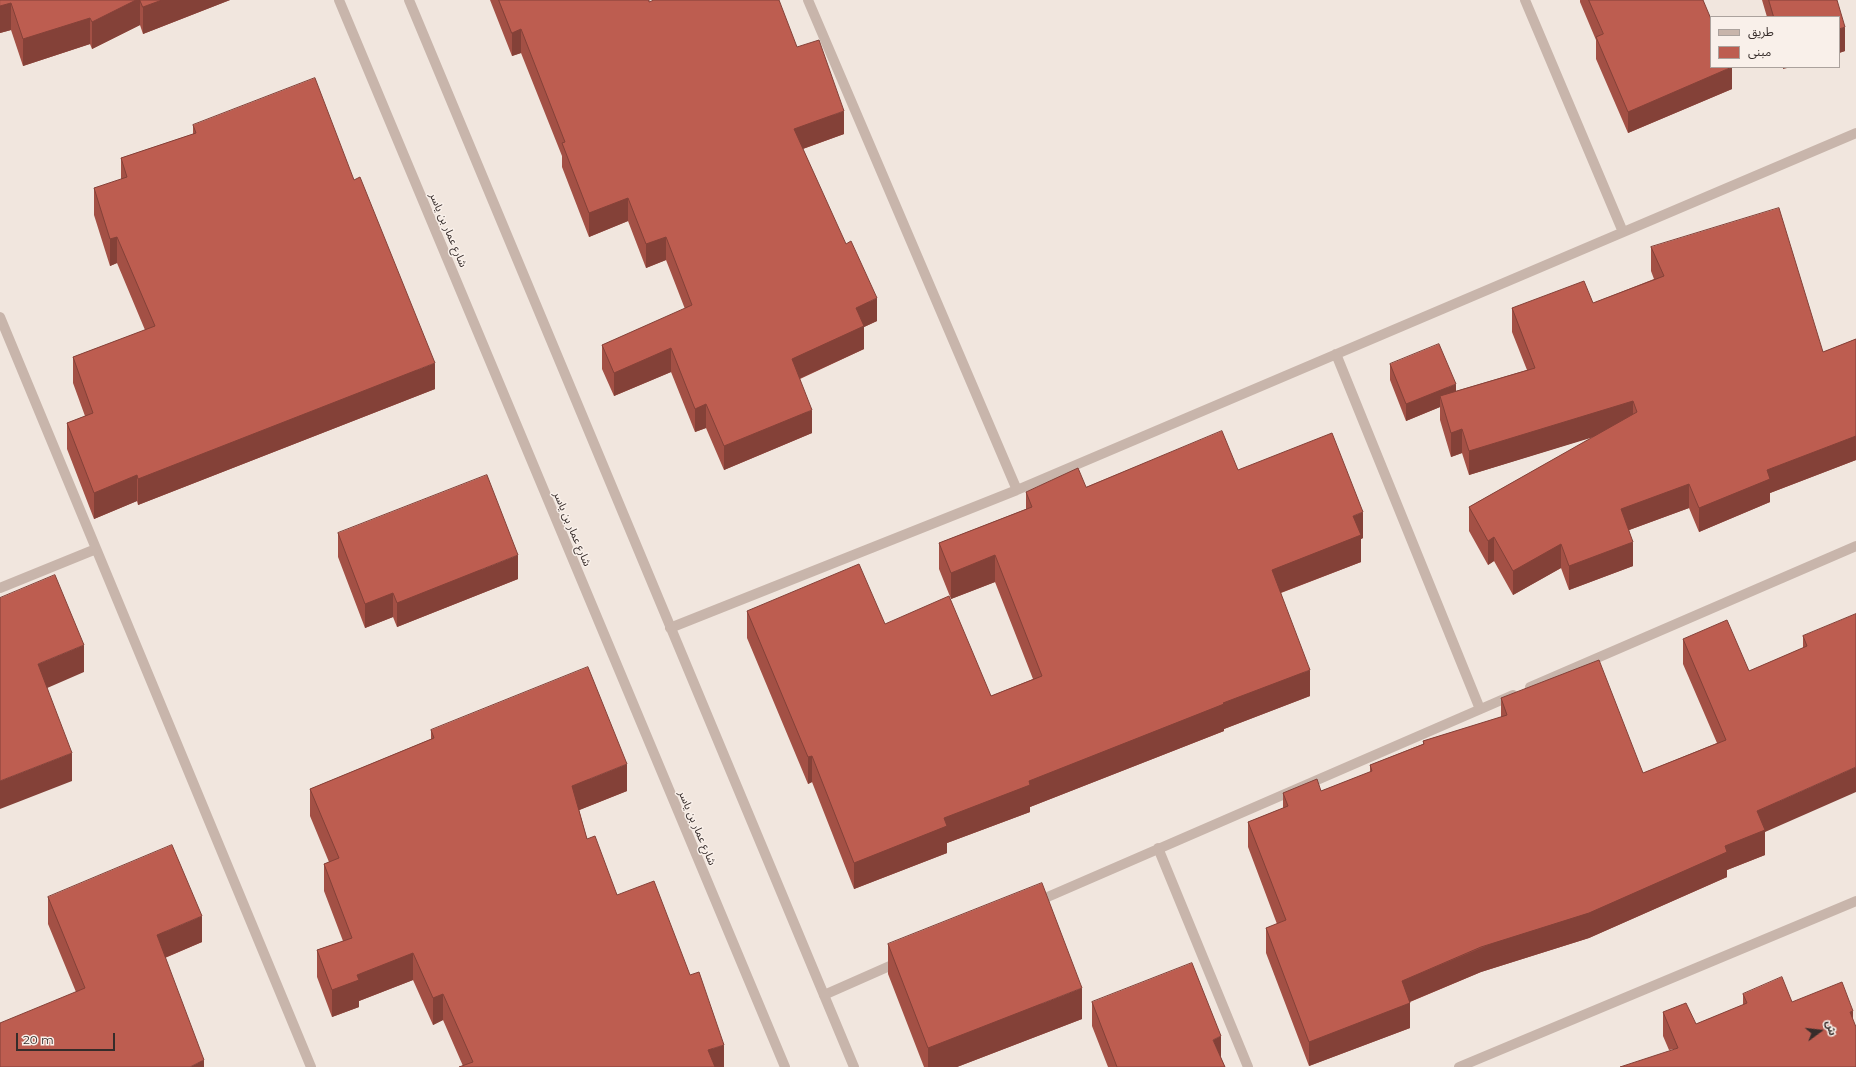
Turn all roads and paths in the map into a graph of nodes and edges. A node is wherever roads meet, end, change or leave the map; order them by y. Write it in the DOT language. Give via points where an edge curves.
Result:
graph roads {
  1 [pos="339,0"];
  2 [pos="409,0"];
  3 [pos="808,0"];
  4 [pos="1525,0"];
  5 [pos="1856,133"];
  6 [pos="1623,232"];
  7 [pos="0,318"];
  8 [pos="1336,354"];
  9 [pos="1017,490"];
  10 [pos="1856,546"];
  11 [pos="96,550"];
  12 [pos="0,588"];
  13 [pos="670,628"];
  14 [pos="1480,709"];
  15 [pos="1158,848"];
  16 [pos="1856,901"];
  17 [pos="1028,906"];
  18 [pos="911,957"];
  19 [pos="824,995"];
  20 [pos="311,1067"];
  21 [pos="785,1067"];
  22 [pos="854,1067"];
  23 [pos="1248,1067"];
  24 [pos="1458,1067"];
  1 -- 21 [label="street, شارع عمار بن ياسر"];
  2 -- 13 [label="street"];
  3 -- 9 [label="street"];
  4 -- 6 [label="street"];
  5 -- 6 [label="street"];
  6 -- 8 [label="street"];
  7 -- 11 [label="street"];
  8 -- 9 [label="street"];
  8 -- 14 [label="street"];
  9 -- 13 [label="street"];
  10 -- 14 [label="street"];
  11 -- 12 [label="street"];
  11 -- 20 [label="street"];
  13 -- 19 [label="street"];
  14 -- 15 [label="street"];
  15 -- 17 [label="street"];
  15 -- 23 [label="street"];
  16 -- 24 [label="street"];
  18 -- 19 [label="street"];
  19 -- 22 [label="street"];
}
